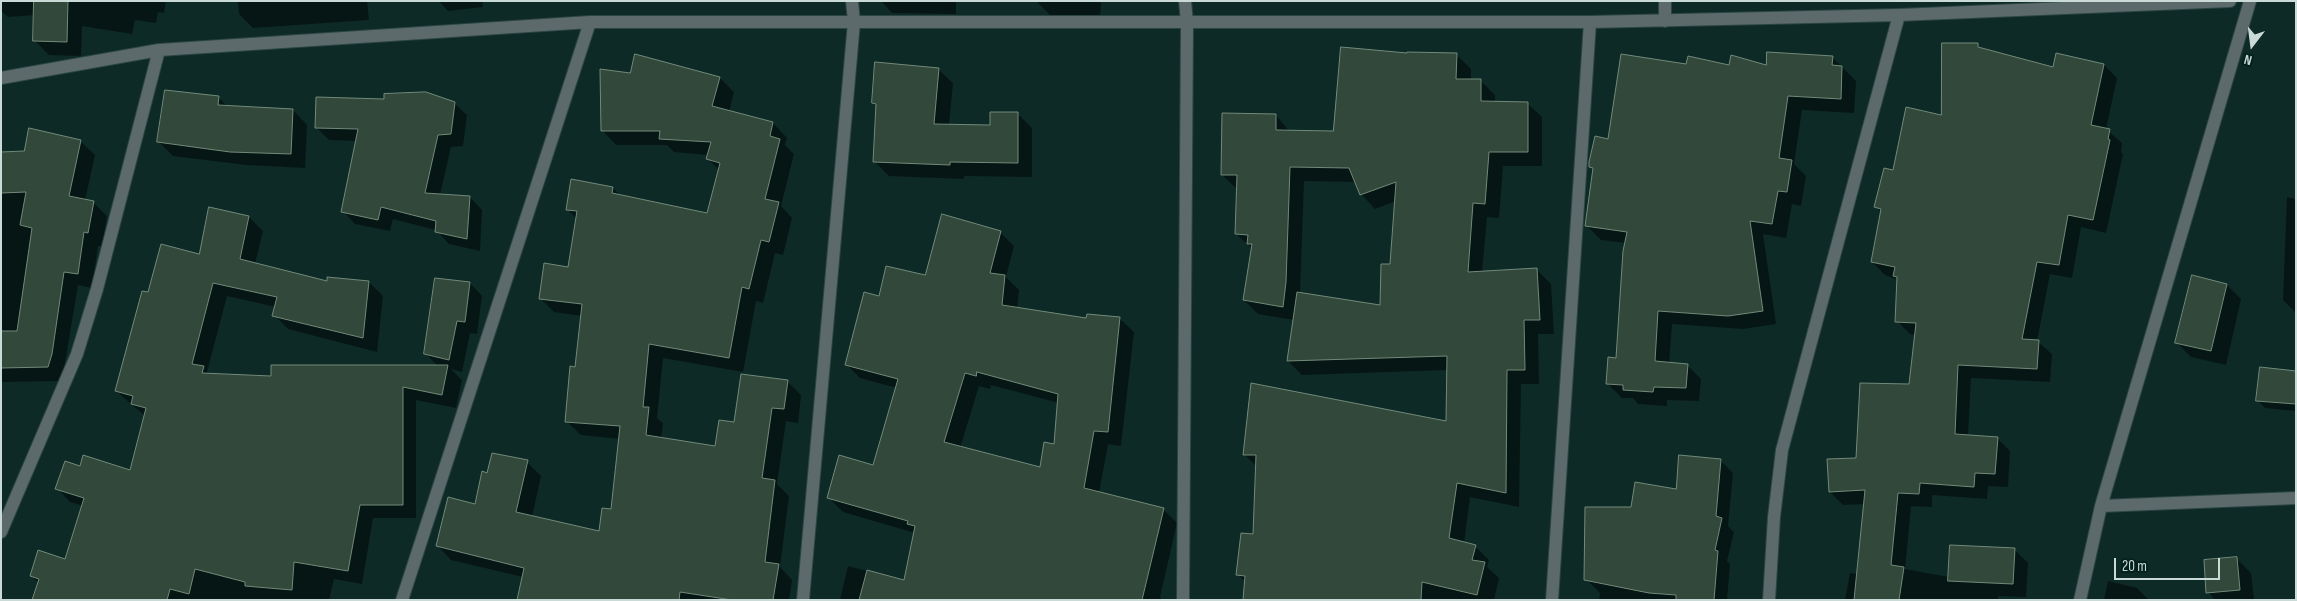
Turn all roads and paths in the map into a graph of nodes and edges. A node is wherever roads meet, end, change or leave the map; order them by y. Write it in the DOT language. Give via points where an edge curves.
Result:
graph roads {
  1 [pos="852,1"];
  2 [pos="1185,1"];
  3 [pos="1665,1"];
  4 [pos="2230,1"];
  5 [pos="2250,1"];
  6 [pos="1899,15"];
  7 [pos="1665,21"];
  8 [pos="590,22"];
  9 [pos="854,22"];
  10 [pos="1590,22"];
  11 [pos="1187,23"];
  12 [pos="159,50"];
  13 [pos="1,78"];
  14 [pos="2296,498"];
  15 [pos="2101,506"];
  16 [pos="1,532"];
  17 [pos="402,600"];
  18 [pos="803,600"];
  19 [pos="1183,600"];
  20 [pos="1552,600"];
  21 [pos="1769,600"];
  22 [pos="2080,600"];
  1 -- 9 [label="street"];
  2 -- 11 [label="street"];
  3 -- 7 [label="street"];
  4 -- 6 [label="street"];
  5 -- 15 [label="street"];
  6 -- 7 [label="street"];
  6 -- 21 [label="street" via="1782,450"];
  7 -- 10 [label="street"];
  8 -- 9 [label="street"];
  8 -- 12 [label="street"];
  8 -- 17 [label="street"];
  9 -- 11 [label="street"];
  9 -- 18 [label="street"];
  10 -- 11 [label="street"];
  10 -- 20 [label="street"];
  11 -- 19 [label="street"];
  12 -- 13 [label="street"];
  12 -- 16 [label="street" via="80,345"];
  14 -- 15 [label="street"];
  15 -- 22 [label="street"];
}
